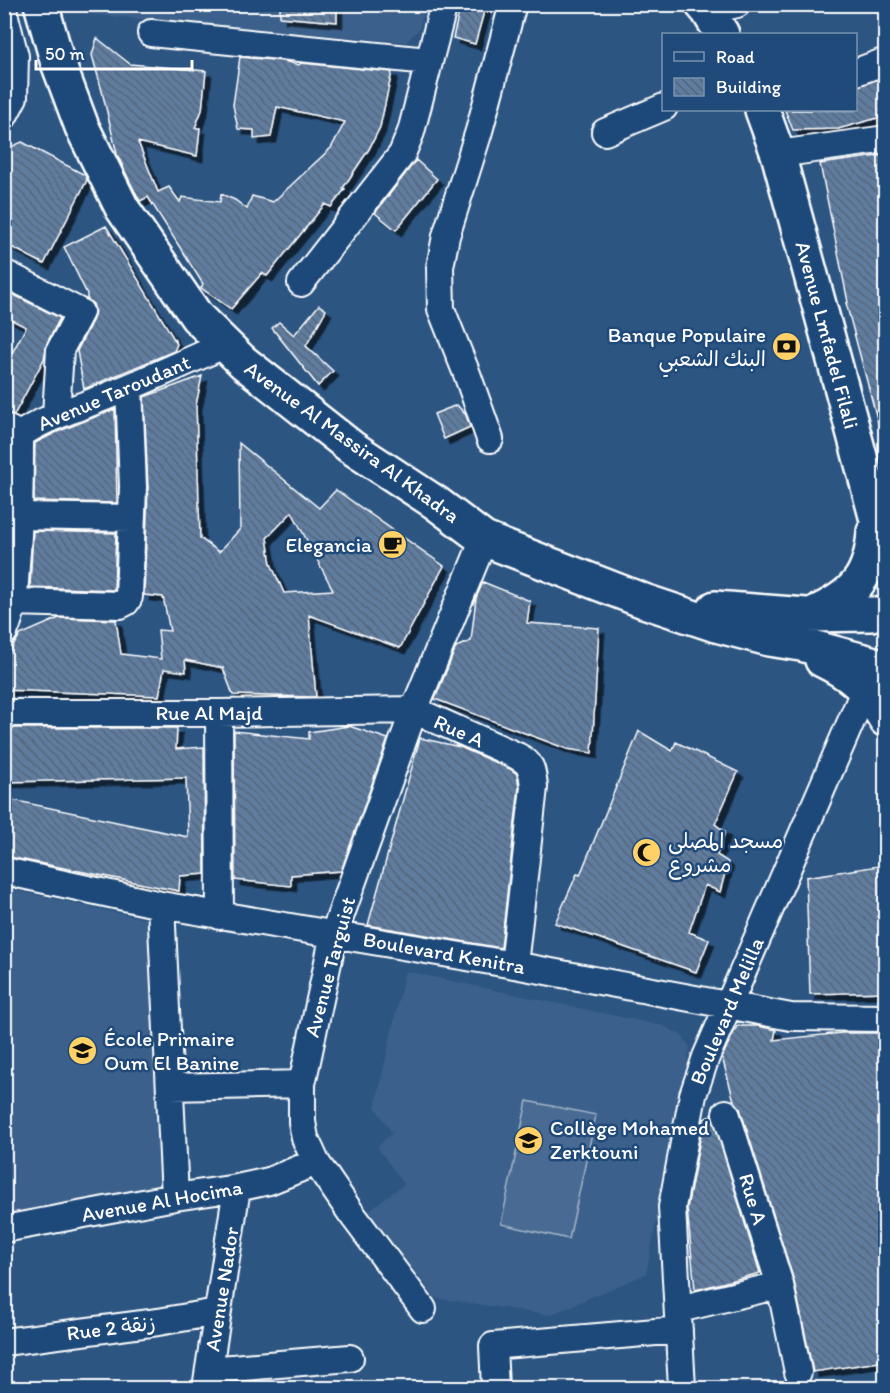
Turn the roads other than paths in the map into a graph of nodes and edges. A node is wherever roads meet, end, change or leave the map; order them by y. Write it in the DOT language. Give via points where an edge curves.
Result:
graph roads {
  1 [pos="40,4"];
  2 [pos="444,4"];
  3 [pos="513,4"];
  4 [pos="4,13"];
  5 [pos="151,33"];
  6 [pos="428,61"];
  7 [pos="885,61"];
  8 [pos="857,71"];
  9 [pos="662,107"];
  10 [pos="762,111"];
  11 [pos="4,116"];
  12 [pos="605,132"];
  13 [pos="885,139"];
  14 [pos="778,154"];
  15 [pos="4,273"];
  16 [pos="301,283"];
  17 [pos="224,345"];
  18 [pos="129,387"];
  19 [pos="56,415"];
  20 [pos="12,431"];
  21 [pos="490,439"];
  22 [pos="20,516"];
  23 [pos="876,516"];
  24 [pos="131,518"];
  25 [pos="484,539"];
  26 [pos="885,565"];
  27 [pos="644,601"];
  28 [pos="13,602"];
  29 [pos="879,609"];
  30 [pos="813,614"];
  31 [pos="4,632"];
  32 [pos="878,677"];
  33 [pos="414,710"];
  34 [pos="4,713"];
  35 [pos="219,713"];
  36 [pos="885,720"];
  37 [pos="4,871"];
  38 [pos="161,905"];
  39 [pos="220,916"];
  40 [pos="334,934"];
  41 [pos="514,965"];
  42 [pos="729,1006"];
  43 [pos="885,1018"];
  44 [pos="302,1084"];
  45 [pos="170,1087"];
  46 [pos="726,1113"];
  47 [pos="316,1162"];
  48 [pos="237,1188"];
  49 [pos="175,1197"];
  50 [pos="5,1226"];
  51 [pos="780,1285"];
  52 [pos="423,1309"];
  53 [pos="217,1312"];
  54 [pos="679,1320"];
  55 [pos="4,1342"];
  56 [pos="350,1358"];
  57 [pos="798,1372"];
  58 [pos="208,1379"];
  59 [pos="495,1389"];
  60 [pos="682,1389"];
  1 -- 17 [label="main road, Avenue Al Massira Al Khadra" via="82,127 122,208 197,317"];
  2 -- 6 [label="street"];
  3 -- 21 [label="street" via="440,267 441,309"];
  4 -- 11 [label="street" via="15,56 14,97"];
  5 -- 6 [label="street"];
  6 -- 16 [label="street" via="402,154"];
  7 -- 8 [label="street"];
  9 -- 12 [label="street"];
  10 -- 14 [label="main road, Avenue Lmfadel Filali"];
  13 -- 14 [label="street"];
  14 -- 23 [label="main road, Avenue Lmfadel Filali"];
  15 -- 19 [label="street" via="80,312 60,350"];
  17 -- 18 [label="street, Avenue Taroudant"];
  17 -- 25 [label="main road, Avenue Al Massira Al Khadra" via="351,447"];
  18 -- 19 [label="street, Avenue Taroudant"];
  18 -- 24 [label="street"];
  19 -- 20 [label="street, Avenue Taroudant"];
  20 -- 22 [label="street"];
  22 -- 24 [label="street"];
  22 -- 28 [label="street"];
  23 -- 26 [label="main road, Avenue Lmfadel Filali"];
  23 -- 30 [label="main road" via="873,553 865,574 837,602"];
  24 -- 28 [label="street" via="126,602"];
  25 -- 27 [label="main road, Avenue Al Massira Al Khadra"];
  25 -- 33 [label="street, Avenue Targuist"];
  26 -- 29 [label="main road, Avenue Lmfadel Filali"];
  27 -- 30 [label="main road, Avenue Al Massira Al Khadra"];
  27 -- 32 [label="main road, Avenue Al Massira Al Khadra" via="716,625 742,641"];
  28 -- 31 [label="street"];
  29 -- 30 [label="main road, Avenue Al Massira Al Khadra"];
  29 -- 32 [label="main road, Avenue Lmfadel Filali" via="861,633 861,644"];
  32 -- 36 [label="main road"];
  32 -- 42 [label="street, Boulevard Melilla"];
  33 -- 35 [label="street, Rue Al Majd"];
  33 -- 40 [label="street, Avenue Targuist"];
  33 -- 41 [label="street, Rue A" via="527,761 531,767 534,787"];
  34 -- 35 [label="street, Rue Al Majd"];
  35 -- 39 [label="street"];
  37 -- 38 [label="street, Boulevard Kenitra"];
  38 -- 39 [label="street, Boulevard Kenitra"];
  38 -- 45 [label="street"];
  39 -- 40 [label="street, Boulevard Kenitra"];
  40 -- 41 [label="street, Boulevard Kenitra"];
  40 -- 44 [label="street, Avenue Targuist"];
  41 -- 42 [label="street, Boulevard Kenitra"];
  42 -- 43 [label="street, Boulevard Kenitra" via="791,1017"];
  42 -- 54 [label="street, Boulevard Melilla" via="693,1095 672,1207"];
  44 -- 45 [label="street"];
  44 -- 47 [label="street, Avenue Targuist" via="302,1122"];
  45 -- 49 [label="street"];
  46 -- 51 [label="street, Rue A"];
  47 -- 48 [label="street, Avenue Al Hocima" via="269,1181"];
  47 -- 52 [label="street, Avenue Targuist"];
  48 -- 49 [label="street, Avenue Al Hocima"];
  48 -- 53 [label="street, Avenue Nador"];
  49 -- 50 [label="street, Avenue Al Hocima"];
  51 -- 54 [label="street"];
  51 -- 57 [label="street, Rue A"];
  53 -- 55 [label="street, Rue 2 زنقة"];
  53 -- 58 [label="street, Avenue Nador"];
  54 -- 59 [label="street" via="493,1346"];
  54 -- 60 [label="street, Boulevard Melilla"];
  56 -- 58 [label="street"];
}
